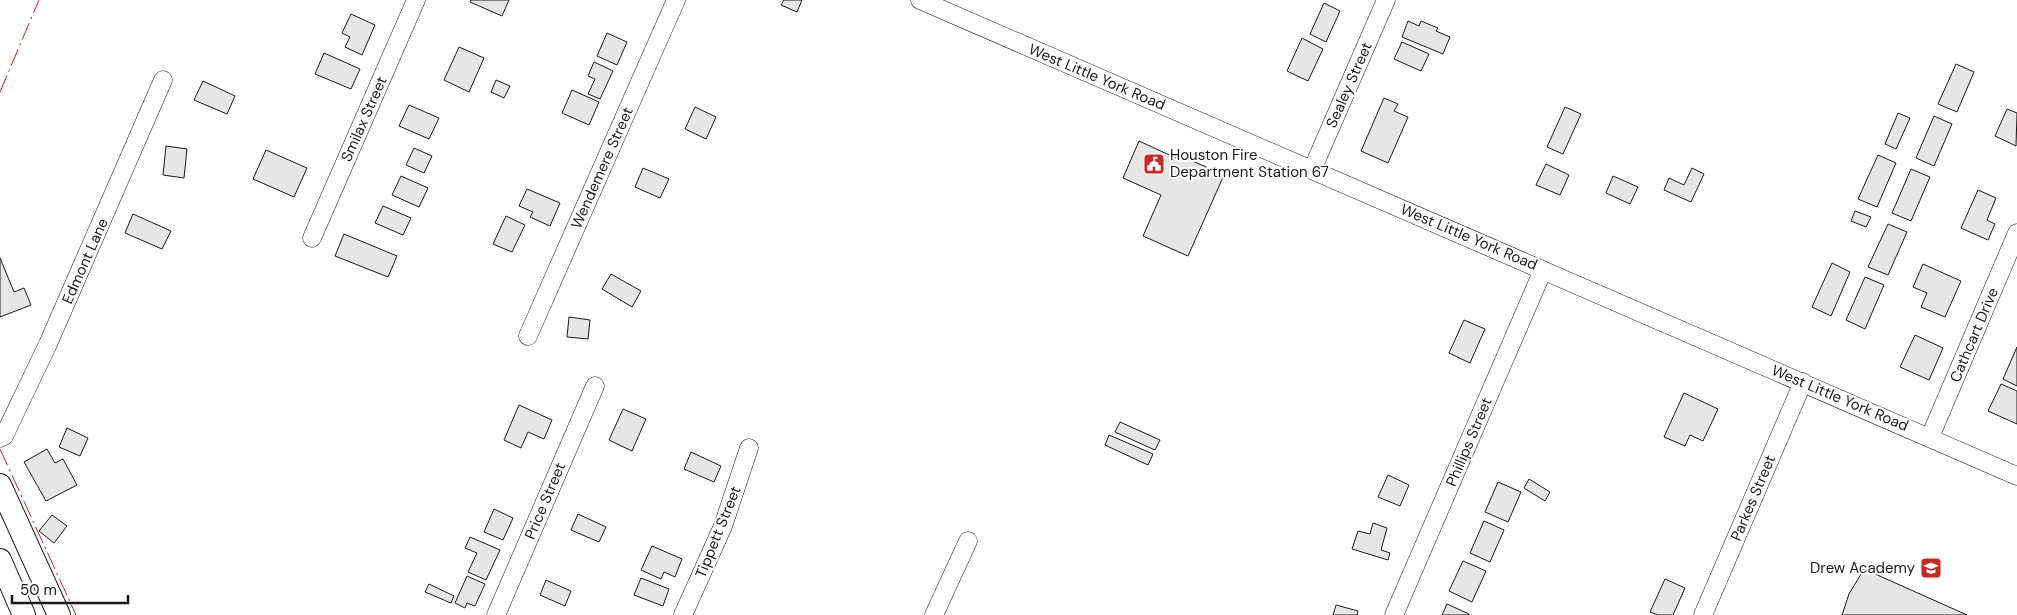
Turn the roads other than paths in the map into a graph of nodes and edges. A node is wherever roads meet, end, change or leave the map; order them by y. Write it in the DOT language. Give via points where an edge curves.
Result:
graph roads {
  1 [pos="416,0"];
  2 [pos="676,0"];
  3 [pos="920,0"];
  4 [pos="1386,0"];
  5 [pos="164,80"];
  6 [pos="1312,170"];
  7 [pos="2017,233"];
  8 [pos="312,238"];
  9 [pos="1544,270"];
  10 [pos="528,336"];
  11 [pos="1803,382"];
  12 [pos="595,386"];
  13 [pos="1930,437"];
  14 [pos="0,438"];
  15 [pos="749,448"];
  16 [pos="2017,476"];
  17 [pos="0,485"];
  18 [pos="968,540"];
  19 [pos="0,564"];
  20 [pos="24,615"];
  21 [pos="59,615"];
  22 [pos="496,615"];
  23 [pos="683,615"];
  24 [pos="934,615"];
  25 [pos="1394,615"];
  26 [pos="1703,615"];
  1 -- 8 [label="street, Smilax Street"];
  2 -- 10 [label="street, Wendemere Street"];
  3 -- 6 [label="street, West Little York Road"];
  4 -- 6 [label="street, Sealey Street"];
  5 -- 14 [label="street, Edmont Lane" via="48,344 4,436"];
  6 -- 9 [label="street, West Little York Road"];
  7 -- 13 [label="street, Cathcart Drive"];
  9 -- 11 [label="street, West Little York Road"];
  9 -- 25 [label="street, Phillips Street"];
  11 -- 13 [label="street, West Little York Road"];
  11 -- 26 [label="street, Parkes Street"];
  12 -- 22 [label="street, Price Street"];
  13 -- 16 [label="street, West Little York Road"];
  15 -- 23 [label="street, Tippett Street" via="723,526"];
  17 -- 21 [label="main road"];
  18 -- 24 [label="street"];
  19 -- 20 [label="main road"];
}
